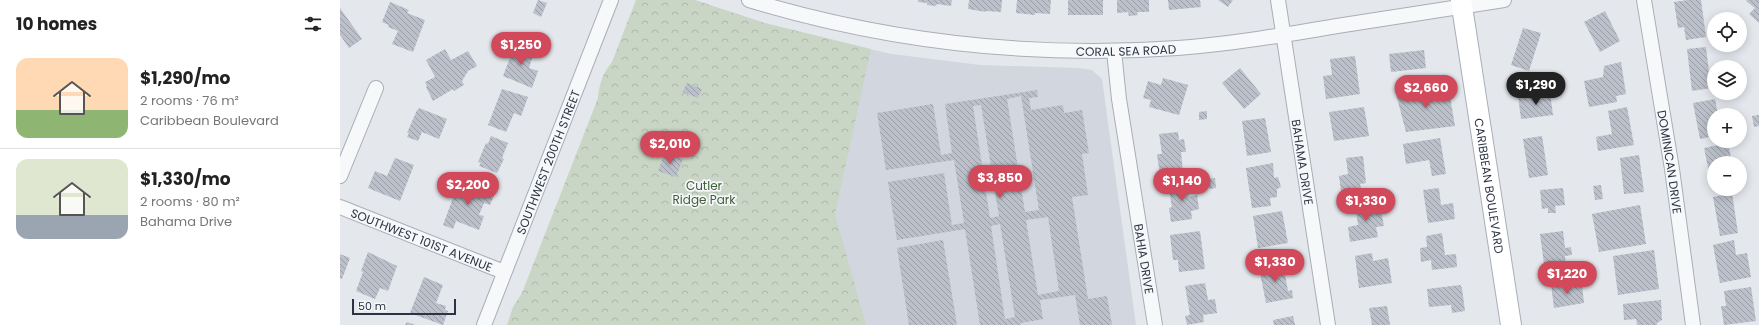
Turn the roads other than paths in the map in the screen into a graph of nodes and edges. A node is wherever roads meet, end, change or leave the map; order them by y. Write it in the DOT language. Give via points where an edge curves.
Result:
graph roads {
  1 [pos="611,0"];
  2 [pos="749,0"];
  3 [pos="1278,0"];
  4 [pos="1504,0"];
  5 [pos="1644,0"];
  6 [pos="1462,3"];
  7 [pos="1282,35"];
  8 [pos="1114,51"];
  9 [pos="376,88"];
  10 [pos="340,176"];
  11 [pos="340,207"];
  12 [pos="504,272"];
  13 [pos="484,325"];
  14 [pos="1155,325"];
  15 [pos="1328,325"];
  16 [pos="1511,325"];
  17 [pos="1693,325"];
  1 -- 12 [label="street, SOUTHWEST 200TH STREET"];
  2 -- 8 [label="street, CORAL SEA ROAD" via="825,21 927,40 1030,49"];
  3 -- 7 [label="street, BAHAMA DRIVE"];
  4 -- 6 [label="street, CORAL SEA ROAD"];
  5 -- 17 [label="street, DOMINICAN DRIVE" via="1672,169"];
  6 -- 7 [label="street, CORAL SEA ROAD"];
  6 -- 16 [label="street, CARIBBEAN BOULEVARD"];
  7 -- 8 [label="street, CORAL SEA ROAD" via="1200,46"];
  7 -- 15 [label="street, BAHAMA DRIVE"];
  8 -- 14 [label="street, BAHIA DRIVE" via="1118,92"];
  9 -- 10 [label="street"];
  11 -- 12 [label="street, SOUTHWEST 101ST AVENUE"];
  12 -- 13 [label="street, SOUTHWEST 200TH STREET"];
}
